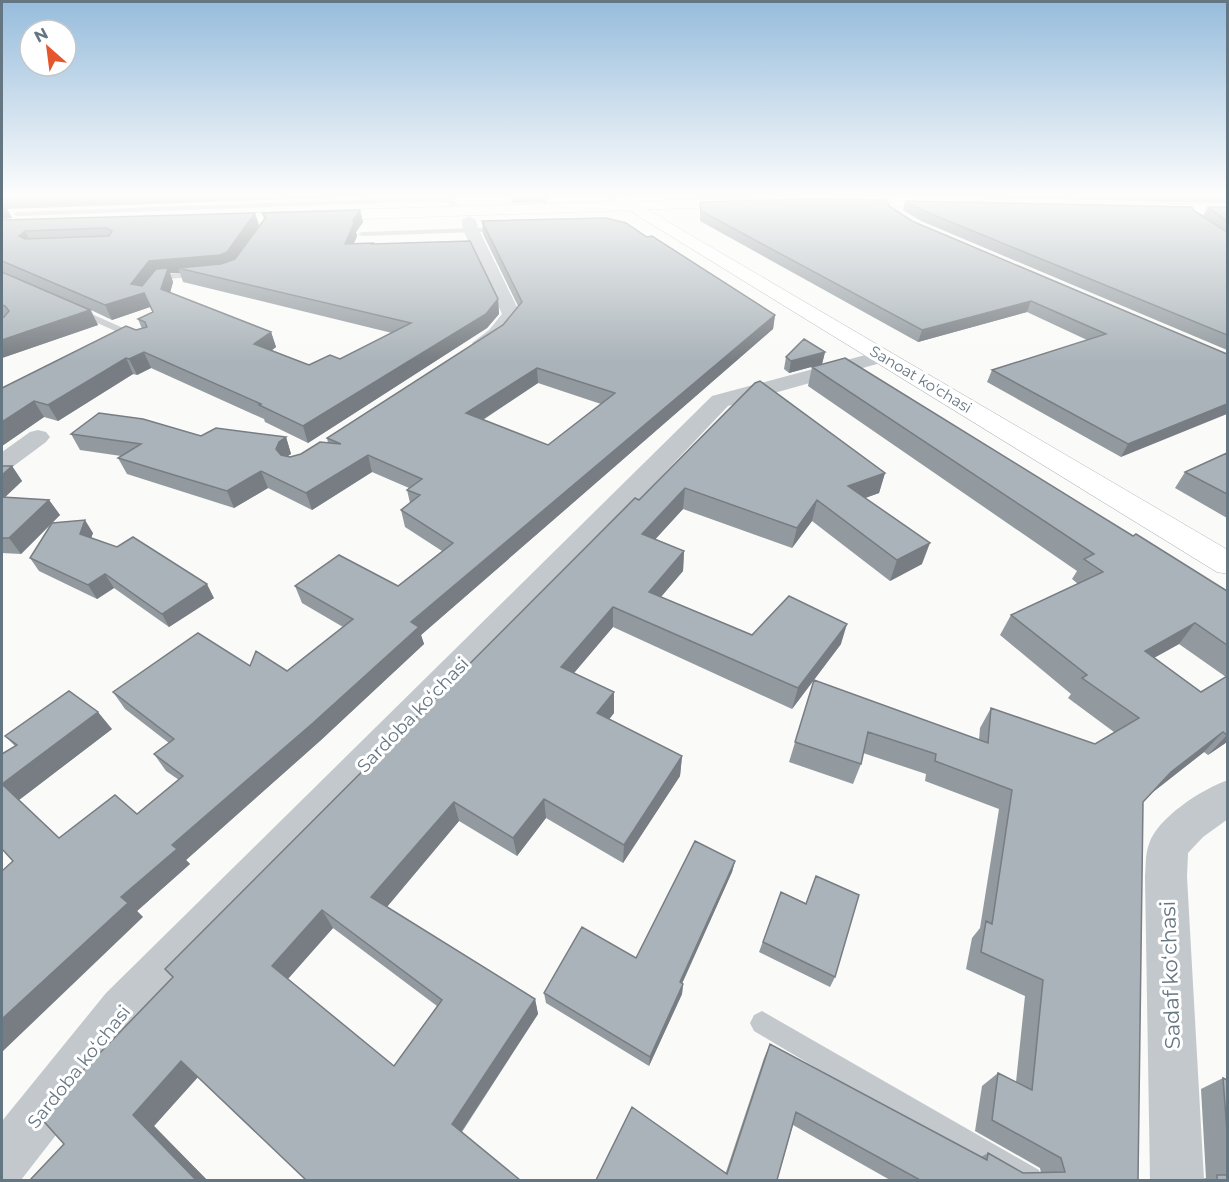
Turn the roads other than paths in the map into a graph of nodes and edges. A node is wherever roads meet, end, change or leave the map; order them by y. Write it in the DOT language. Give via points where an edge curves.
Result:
graph roads {
  1 [pos="480,251"];
  2 [pos="707,251"];
  3 [pos="206,274"];
  4 [pos="151,288"];
  5 [pos="64,305"];
  6 [pos="147,341"];
  7 [pos="466,353"];
  8 [pos="884,356"];
  9 [pos="38,437"];
  10 [pos="2,463"];
  11 [pos="1227,564"];
  12 [pos="1227,797"];
  13 [pos="762,1023"];
  14 [pos="2,1162"];
  15 [pos="1029,1180"];
  16 [pos="1177,1180"];
  1 -- 7 [label="street" via="512,315 496,334"];
  2 -- 8 [label="main road, Sanoat ko'chasi"];
  3 -- 4 [label="lane" via="158,279"];
  5 -- 6 [label="lane"];
  8 -- 11 [label="main road, Sanoat ko'chasi"];
  8 -- 14 [label="street, Sardoba koʻchasi" via="720,401 123,1011"];
  9 -- 10 [label="street"];
  12 -- 16 [label="street, Sadaf koʻchasi" via="1189,824 1168,846"];
  13 -- 15 [label="lane"];
}
